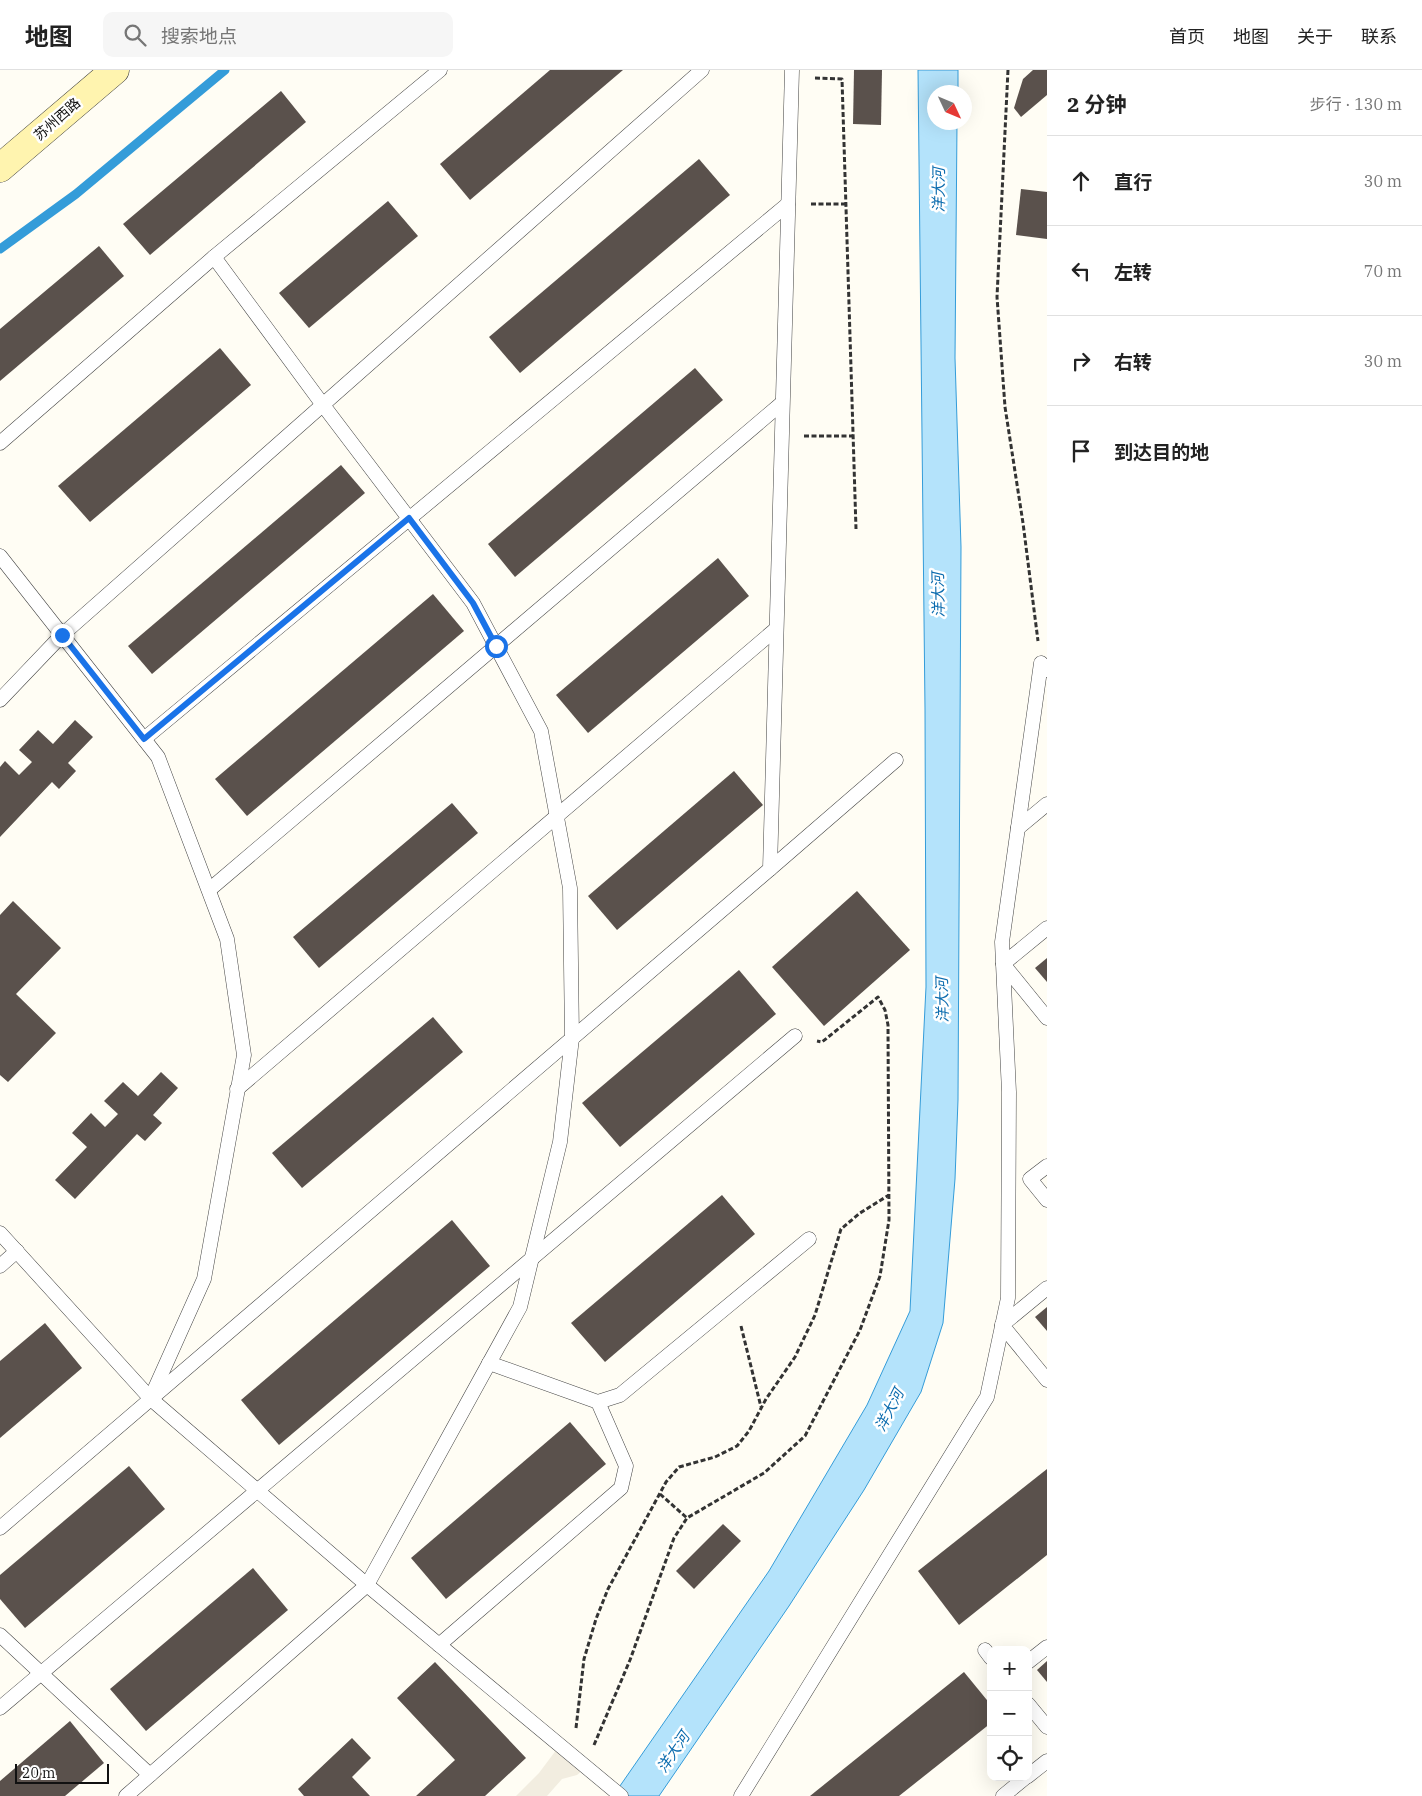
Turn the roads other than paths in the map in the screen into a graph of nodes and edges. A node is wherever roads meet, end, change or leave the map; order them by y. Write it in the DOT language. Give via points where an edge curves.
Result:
graph roads {
  1 [pos="115,70"];
  2 [pos="440,70"];
  3 [pos="702,70"];
  4 [pos="792,74"];
  5 [pos="0,168"];
  6 [pos="788,204"];
  7 [pos="214,257"];
  8 [pos="782,403"];
  9 [pos="323,405"];
  10 [pos="0,443"];
  11 [pos="409,518"];
  12 [pos="0,556"];
  13 [pos="776,628"];
  14 [pos="62,635"];
  15 [pos="496,646"];
  16 [pos="1044,666"];
  17 [pos="7,688"];
  18 [pos="0,700"];
  19 [pos="144,739"];
  20 [pos="896,760"];
  21 [pos="1047,804"];
  22 [pos="557,816"];
  23 [pos="1018,828"];
  24 [pos="770,869"];
  25 [pos="209,890"];
  26 [pos="1047,928"];
  27 [pos="1003,964"];
  28 [pos="1047,1018"];
  29 [pos="795,1036"];
  30 [pos="572,1038"];
  31 [pos="237,1089"];
  32 [pos="1047,1166"];
  33 [pos="1047,1200"];
  34 [pos="0,1233"];
  35 [pos="809,1239"];
  36 [pos="16,1251"];
  37 [pos="532,1259"];
  38 [pos="0,1266"];
  39 [pos="1047,1288"];
  40 [pos="1002,1324"];
  41 [pos="489,1363"];
  42 [pos="1047,1380"];
  43 [pos="151,1399"];
  44 [pos="598,1402"];
  45 [pos="258,1490"];
  46 [pos="0,1528"];
  47 [pos="367,1585"];
  48 [pos="0,1635"];
  49 [pos="439,1645"];
  50 [pos="1047,1647"];
  51 [pos="1032,1659"];
  52 [pos="41,1673"];
  53 [pos="0,1708"];
  54 [pos="1032,1709"];
  55 [pos="1047,1727"];
  56 [pos="1047,1761"];
  57 [pos="1032,1772"];
  58 [pos="150,1775"];
  59 [pos="1021,1781"];
  60 [pos="126,1796"];
  61 [pos="621,1796"];
  62 [pos="741,1796"];
  63 [pos="1003,1796"];
  1 -- 5 [label="main road, 苏州西路"];
  2 -- 7 [label="lane"];
  3 -- 9 [label="lane"];
  4 -- 6 [label="lane"];
  6 -- 8 [label="lane"];
  6 -- 11 [label="lane"];
  7 -- 9 [label="lane"];
  7 -- 10 [label="lane"];
  8 -- 13 [label="lane"];
  8 -- 15 [label="lane"];
  9 -- 11 [label="lane"];
  9 -- 14 [label="lane"];
  11 -- 15 [label="lane" via="473,603"];
  11 -- 19 [label="lane"];
  12 -- 14 [label="lane"];
  13 -- 22 [label="lane"];
  13 -- 24 [label="lane"];
  14 -- 17 [label="lane"];
  14 -- 19 [label="lane"];
  15 -- 22 [label="lane" via="541,731"];
  15 -- 25 [label="lane"];
  16 -- 23 [label="lane"];
  17 -- 18 [label="lane"];
  19 -- 25 [label="lane" via="158,758"];
  20 -- 24 [label="lane"];
  21 -- 23 [label="lane"];
  22 -- 30 [label="lane" via="570,888"];
  22 -- 31 [label="lane"];
  23 -- 27 [label="lane" via="1002,942"];
  24 -- 30 [label="lane"];
  25 -- 31 [label="lane" via="227,939 244,1055"];
  26 -- 27 [label="lane"];
  27 -- 28 [label="lane"];
  27 -- 40 [label="lane" via="1009,1102 1008,1298"];
  29 -- 37 [label="lane"];
  30 -- 37 [label="lane" via="560,1142"];
  30 -- 43 [label="lane"];
  31 -- 43 [label="lane" via="204,1279"];
  32 -- 33 [label="lane" via="1030,1179"];
  34 -- 36 [label="lane"];
  35 -- 44 [label="lane" via="620,1395"];
  36 -- 38 [label="lane"];
  36 -- 43 [label="lane"];
  37 -- 41 [label="lane" via="520,1307"];
  37 -- 45 [label="lane"];
  39 -- 40 [label="lane"];
  40 -- 42 [label="lane"];
  40 -- 62 [label="lane" via="987,1397"];
  41 -- 44 [label="lane"];
  41 -- 47 [label="lane"];
  43 -- 45 [label="lane"];
  43 -- 46 [label="lane"];
  44 -- 49 [label="lane" via="626,1466 621,1488"];
  45 -- 47 [label="lane"];
  45 -- 52 [label="lane"];
  47 -- 49 [label="lane"];
  47 -- 58 [label="lane"];
  48 -- 52 [label="lane"];
  49 -- 61 [label="lane"];
  50 -- 51 [label="lane"];
  52 -- 53 [label="lane"];
  52 -- 58 [label="lane"];
  54 -- 55 [label="lane"];
  56 -- 57 [label="lane"];
  58 -- 60 [label="lane"];
  59 -- 63 [label="lane"];
}
